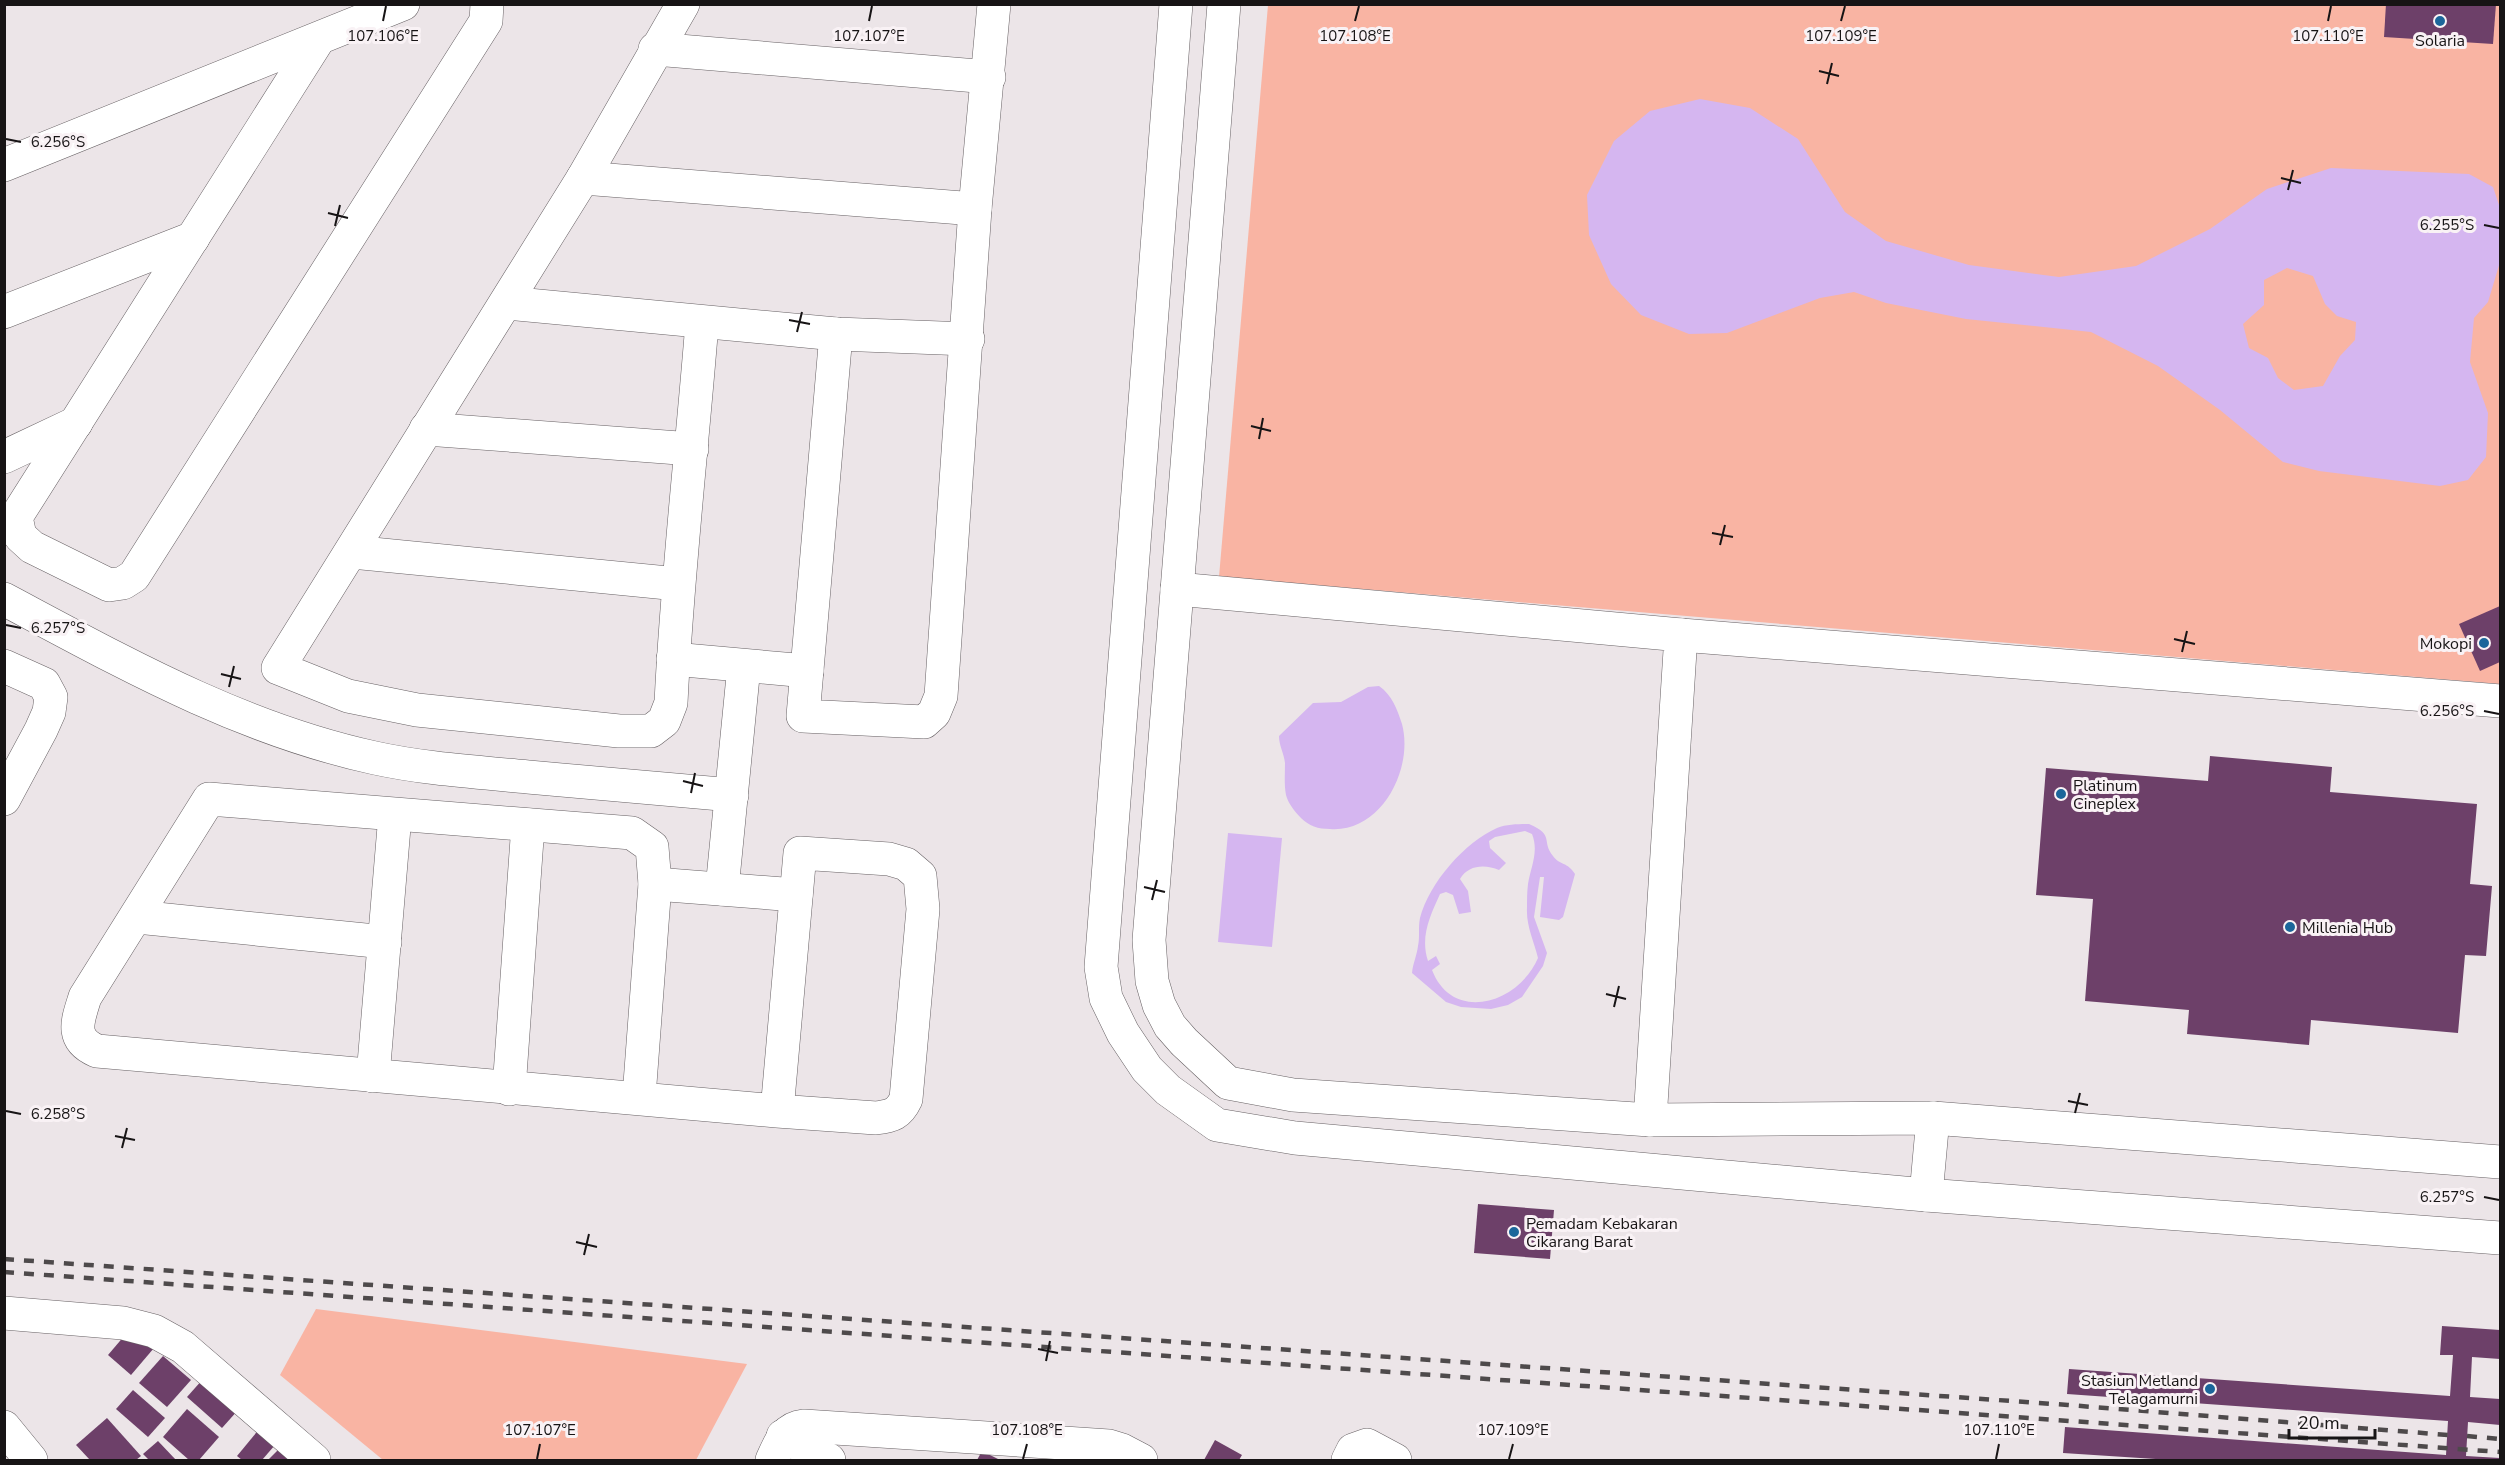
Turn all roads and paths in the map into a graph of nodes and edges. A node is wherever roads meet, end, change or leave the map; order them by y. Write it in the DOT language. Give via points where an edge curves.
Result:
graph roads {
  1 [pos="403,4"];
  2 [pos="487,4"];
  3 [pos="682,4"];
  4 [pos="994,4"];
  5 [pos="1176,4"];
  6 [pos="1224,4"];
  7 [pos="318,40"];
  8 [pos="655,49"];
  9 [pos="989,77"];
  10 [pos="4,165"];
  11 [pos="583,178"];
  12 [pos="975,209"];
  13 [pos="193,238"];
  14 [pos="506,303"];
  15 [pos="4,312"];
  16 [pos="702,323"];
  17 [pos="836,334"];
  18 [pos="968,339"];
  19 [pos="76,423"];
  20 [pos="426,429"];
  21 [pos="692,449"];
  22 [pos="4,457"];
  23 [pos="10,515"];
  24 [pos="352,552"];
  25 [pos="678,584"];
  26 [pos="1177,589"];
  27 [pos="4,599"];
  28 [pos="1681,635"];
  29 [pos="673,659"];
  30 [pos="4,666"];
  31 [pos="744,666"];
  32 [pos="807,671"];
  33 [pos="2500,700"];
  34 [pos="732,795"];
  35 [pos="4,799"];
  36 [pos="395,815"];
  37 [pos="528,825"];
  38 [pos="655,884"];
  39 [pos="722,889"];
  40 [pos="796,895"];
  41 [pos="137,917"];
  42 [pos="385,942"];
  43 [pos="373,1076"];
  44 [pos="509,1089"];
  45 [pos="639,1097"];
  46 [pos="777,1111"];
  47 [pos="1933,1118"];
  48 [pos="1650,1120"];
  49 [pos="2500,1162"];
  50 [pos="1926,1195"];
  51 [pos="2500,1238"];
  52 [pos="4,1313"];
  53 [pos="4,1427"];
  54 [pos="777,1448"];
  55 [pos="31,1461"];
  56 [pos="314,1461"];
  57 [pos="828,1461"];
  58 [pos="1140,1461"];
  59 [pos="1348,1461"];
  60 [pos="1395,1461"];
  1 -- 7 [label="street"];
  2 -- 23 [label="street" via="486,21 134,576 109,585 32,547 20,536"];
  3 -- 8 [label="street"];
  4 -- 9 [label="street"];
  5 -- 50 [label="street" via="1101,939 1106,998 1124,1033 1147,1069 1168,1090 1217,1125 1295,1138"];
  6 -- 26 [label="street"];
  7 -- 10 [label="street"];
  7 -- 13 [label="street"];
  8 -- 9 [label="street"];
  8 -- 11 [label="street"];
  9 -- 12 [label="street"];
  11 -- 12 [label="street"];
  11 -- 14 [label="street"];
  12 -- 18 [label="street"];
  13 -- 15 [label="street"];
  13 -- 19 [label="street"];
  14 -- 16 [label="street"];
  14 -- 20 [label="street"];
  16 -- 17 [label="street"];
  16 -- 21 [label="street"];
  17 -- 18 [label="street"];
  17 -- 32 [label="street"];
  18 -- 32 [label="street" via="941,696 934,713 924,722 803,716"];
  19 -- 22 [label="street"];
  19 -- 23 [label="street"];
  20 -- 21 [label="street"];
  20 -- 24 [label="street"];
  21 -- 25 [label="street"];
  24 -- 25 [label="street"];
  24 -- 29 [label="street" via="278,668 348,696 417,710 651,731 664,721 671,703"];
  25 -- 29 [label="street"];
  26 -- 28 [label="street"];
  26 -- 48 [label="street" via="1149,939 1152,981 1159,1005 1184,1042 1228,1083 1293,1095"];
  27 -- 34 [label="street" via="207,704 374,758 430,768"];
  28 -- 33 [label="street"];
  28 -- 48 [label="street"];
  29 -- 31 [label="street"];
  30 -- 35 [label="street" via="44,684 51,697 41,730"];
  31 -- 32 [label="street"];
  31 -- 34 [label="street"];
  34 -- 39 [label="street"];
  36 -- 37 [label="street"];
  36 -- 41 [label="street" via="209,799"];
  36 -- 42 [label="street"];
  37 -- 38 [label="street" via="632,833 652,847"];
  37 -- 44 [label="street"];
  38 -- 39 [label="street"];
  38 -- 45 [label="street"];
  39 -- 40 [label="street"];
  40 -- 46 [label="street"];
  40 -- 46 [label="street" via="800,853 889,859 906,864 920,876 923,909 909,1083 901,1110 891,1116"];
  41 -- 42 [label="street"];
  41 -- 43 [label="street" via="85,997 78,1036 86,1046 97,1051"];
  42 -- 43 [label="street"];
  43 -- 44 [label="street"];
  44 -- 45 [label="street"];
  45 -- 46 [label="street"];
  47 -- 48 [label="street"];
  47 -- 49 [label="street"];
  47 -- 50 [label="street"];
  50 -- 51 [label="street"];
  52 -- 56 [label="street" via="123,1323 154,1331 183,1347"];
  53 -- 55 [label="street"];
  54 -- 57 [label="street"];
  54 -- 58 [label="street" via="796,1427 804,1426 1109,1446"];
  59 -- 60 [label="street" via="1353,1450 1367,1445"];
}
